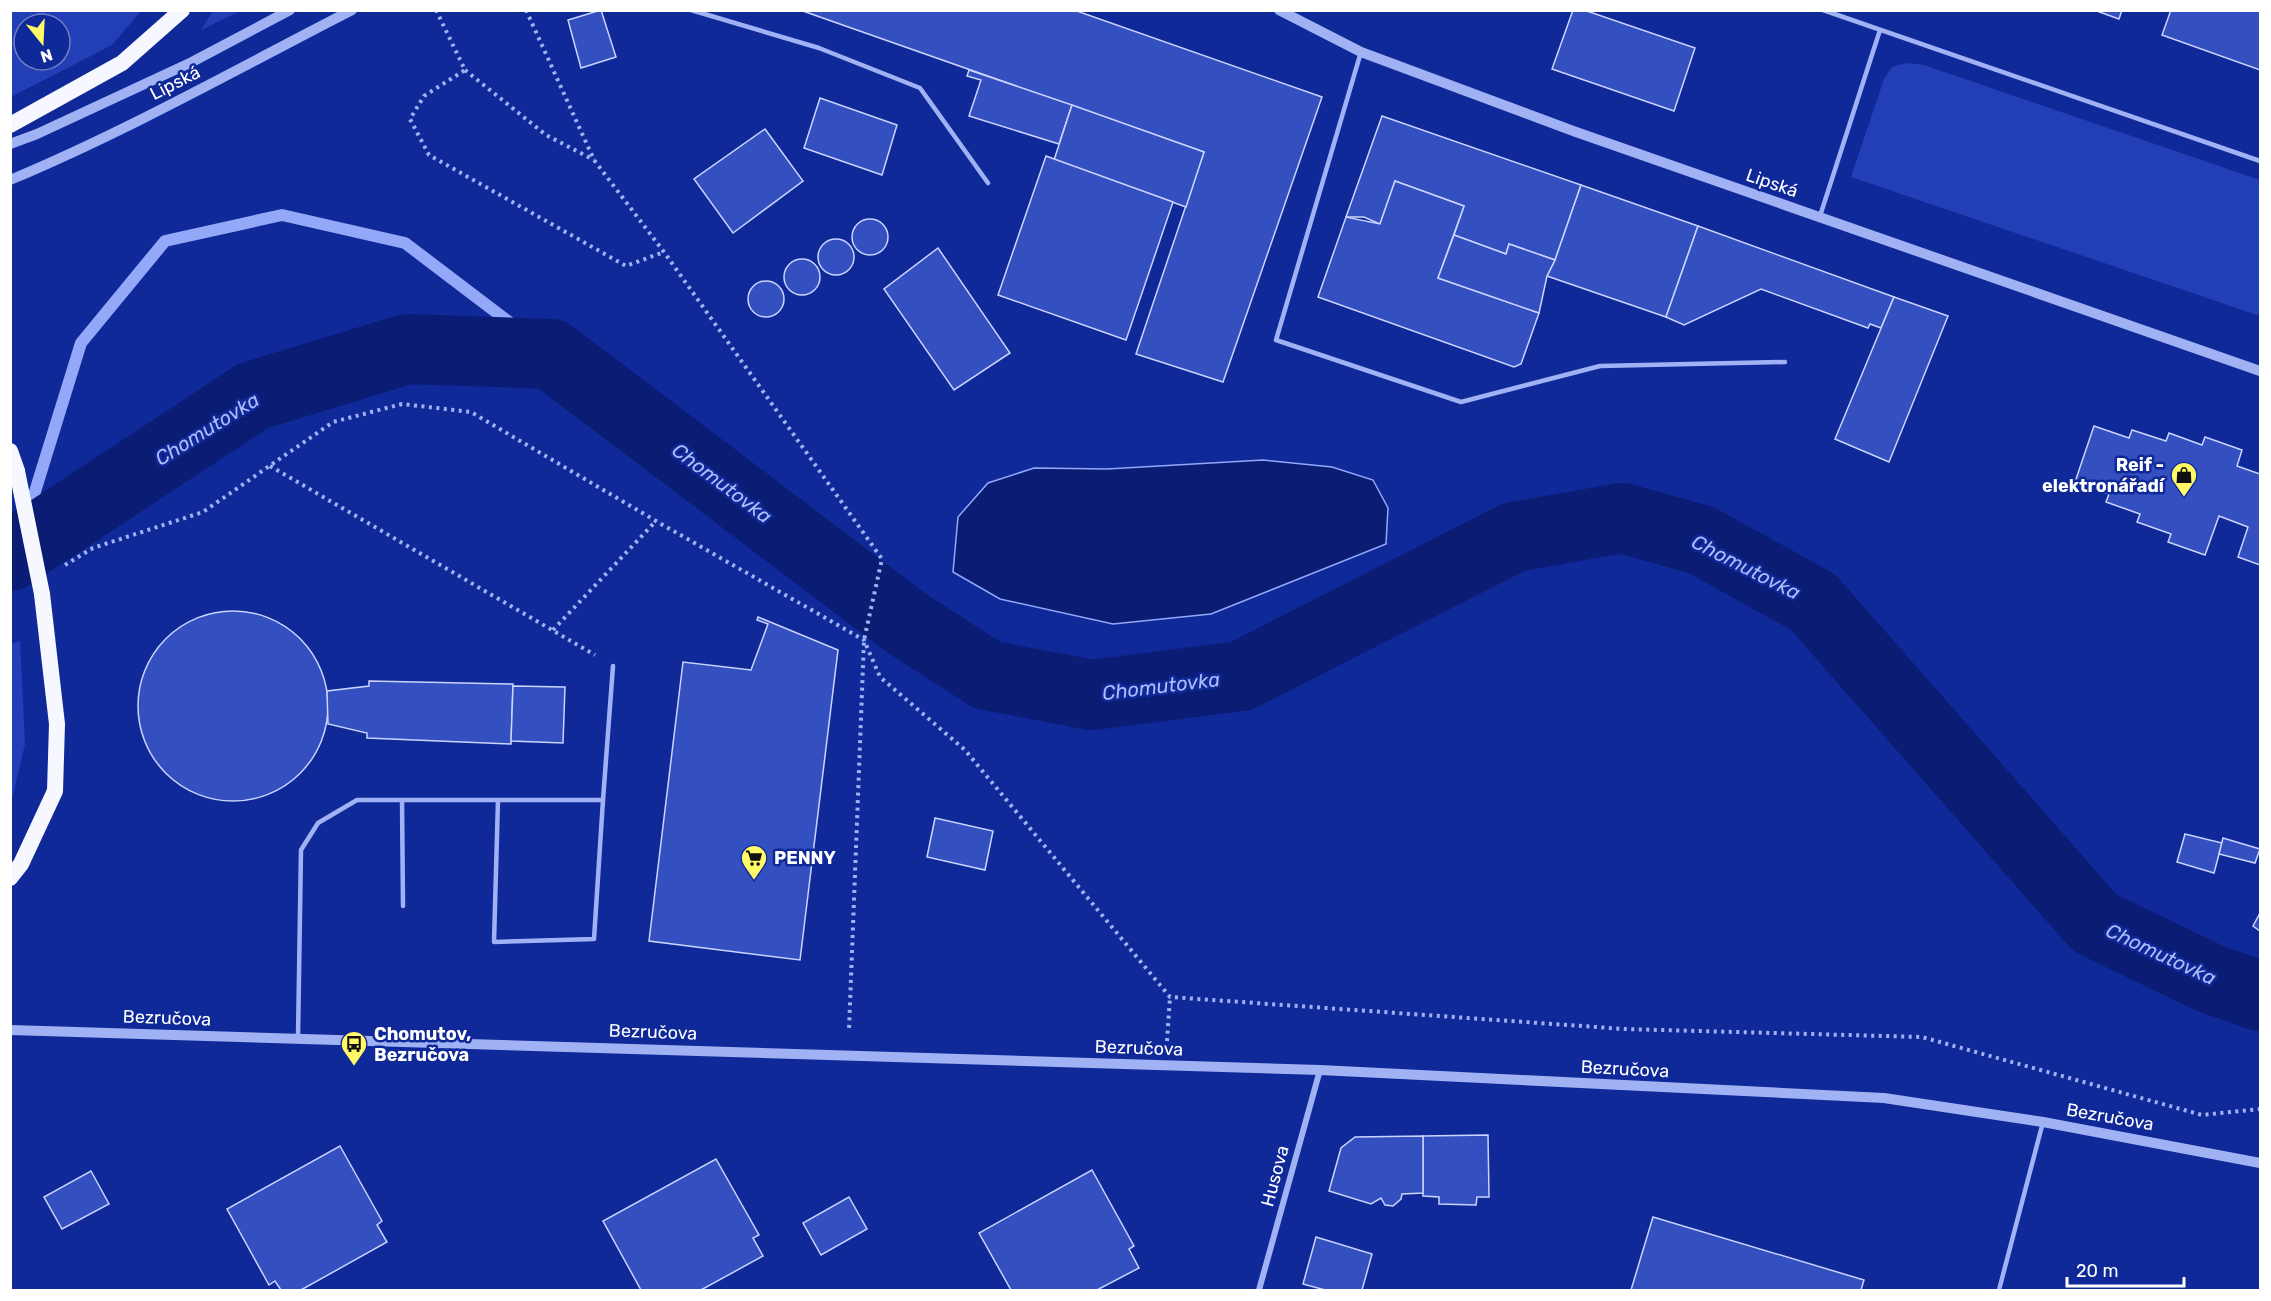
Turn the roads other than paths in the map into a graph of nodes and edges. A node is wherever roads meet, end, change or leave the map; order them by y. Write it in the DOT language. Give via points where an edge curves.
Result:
graph roads {
  1 [pos="182,10"];
  2 [pos="290,10"];
  3 [pos="352,10"];
  4 [pos="691,10"];
  5 [pos="1279,10"];
  6 [pos="1823,10"];
  7 [pos="1880,30"];
  8 [pos="1361,52"];
  9 [pos="10,125"];
  10 [pos="10,144"];
  11 [pos="2260,161"];
  12 [pos="10,180"];
  13 [pos="988,183"];
  14 [pos="1820,217"];
  15 [pos="1785,362"];
  16 [pos="2260,371"];
  17 [pos="10,451"];
  18 [pos="613,666"];
  19 [pos="402,800"];
  20 [pos="498,800"];
  21 [pos="603,800"];
  22 [pos="10,878"];
  23 [pos="403,906"];
  24 [pos="10,1030"];
  25 [pos="298,1038"];
  26 [pos="1320,1070"];
  27 [pos="2043,1122"];
  28 [pos="2260,1162"];
  29 [pos="1259,1290"];
  30 [pos="1999,1290"];
  1 -- 9 [label="highway" via="122,63"];
  2 -- 10 [label="street, Lipská" via="192,62"];
  3 -- 12 [label="street, Lipská" via="47,165"];
  4 -- 13 [label="lane" via="819,48 920,88"];
  5 -- 8 [label="street, Lipská"];
  6 -- 7 [label="lane"];
  7 -- 11 [label="lane"];
  7 -- 14 [label="lane"];
  8 -- 14 [label="street, Lipská"];
  8 -- 15 [label="lane" via="1276,340 1461,402 1600,366"];
  14 -- 16 [label="street, Lipská"];
  17 -- 22 [label="highway, bridge" via="42,594 57,724 55,791 21,864"];
  18 -- 21 [label="lane"];
  19 -- 20 [label="lane"];
  19 -- 23 [label="lane"];
  19 -- 25 [label="lane" via="357,800 318,823 301,850"];
  20 -- 21 [label="lane"];
  20 -- 21 [label="lane" via="494,942 594,939"];
  24 -- 25 [label="street, Bezručova"];
  25 -- 26 [label="street, Bezručova"];
  26 -- 27 [label="street, Bezručova" via="1884,1098"];
  26 -- 29 [label="street, Husova"];
  27 -- 28 [label="street, Bezručova"];
  27 -- 30 [label="lane"];
}
